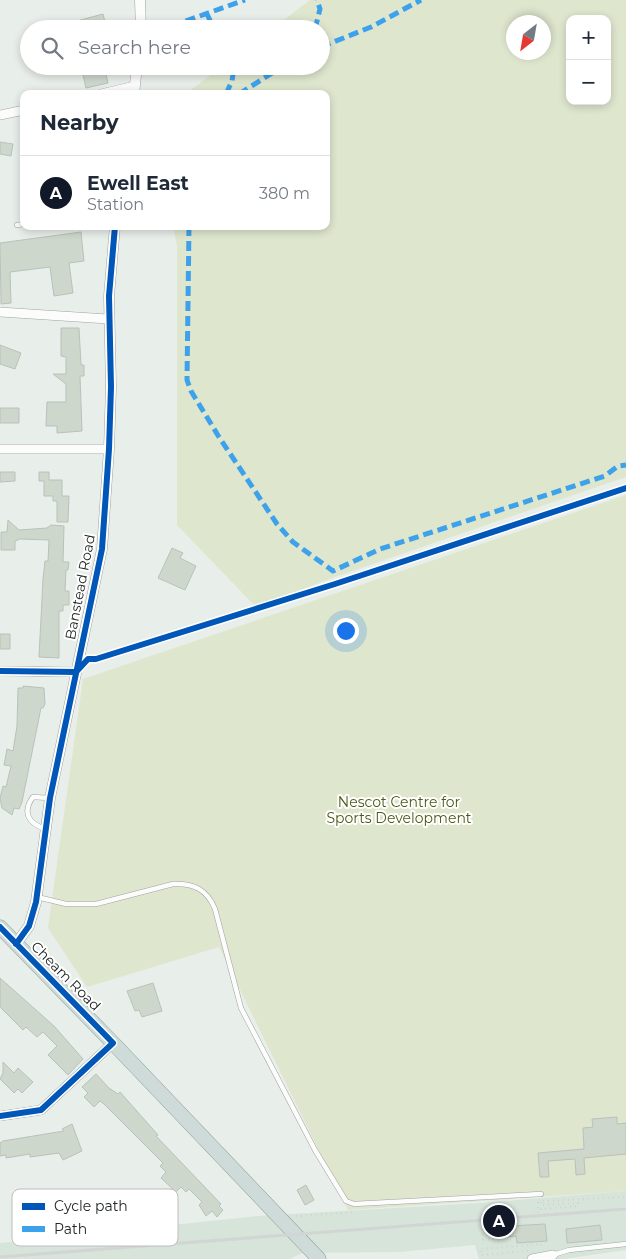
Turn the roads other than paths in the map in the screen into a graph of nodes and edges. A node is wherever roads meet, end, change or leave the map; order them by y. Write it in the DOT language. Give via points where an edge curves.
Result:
graph roads {
  1 [pos="140,0"];
  2 [pos="140,20"];
  3 [pos="136,75"];
  4 [pos="134,90"];
  5 [pos="20,111"];
  6 [pos="0,115"];
  7 [pos="17,225"];
  8 [pos="20,225"];
  9 [pos="115,230"];
  10 [pos="0,312"];
  11 [pos="108,319"];
  12 [pos="0,449"];
  13 [pos="109,449"];
  14 [pos="0,671"];
  15 [pos="76,672"];
  16 [pos="50,798"];
  17 [pos="46,829"];
  18 [pos="37,897"];
  19 [pos="0,927"];
  20 [pos="16,944"];
  21 [pos="113,1042"];
  22 [pos="0,1116"];
  23 [pos="541,1194"];
  24 [pos="626,1244"];
  25 [pos="531,1255"];
  26 [pos="553,1255"];
  27 [pos="319,1259"];
  1 -- 2 [label="street"];
  3 -- 4 [label="street"];
  5 -- 6 [label="street"];
  7 -- 8 [label="lane"];
  9 -- 11 [label="street, Banstead Road" via="110,261"];
  10 -- 11 [label="street"];
  11 -- 13 [label="street, Banstead Road"];
  12 -- 13 [label="street"];
  13 -- 15 [label="street, Banstead Road" via="102,549"];
  14 -- 15 [label="street"];
  15 -- 16 [label="street, Banstead Road"];
  16 -- 17 [label="street, Banstead Road"];
  16 -- 17 [label="lane" via="33,797 26,812 32,823"];
  17 -- 18 [label="street, Banstead Road"];
  18 -- 20 [label="street, Banstead Road" via="29,926"];
  18 -- 23 [label="lane" via="80,906 173,884 185,883 204,891 215,909 241,1008 315,1150 346,1201 354,1204"];
  19 -- 20 [label="highway, Cheam Road"];
  20 -- 21 [label="highway, Cheam Road"];
  21 -- 22 [label="street" via="41,1110"];
  21 -- 27 [label="highway, Cheam Road"];
  24 -- 26 [label="lane" via="568,1250"];
  25 -- 26 [label="street"];
}
